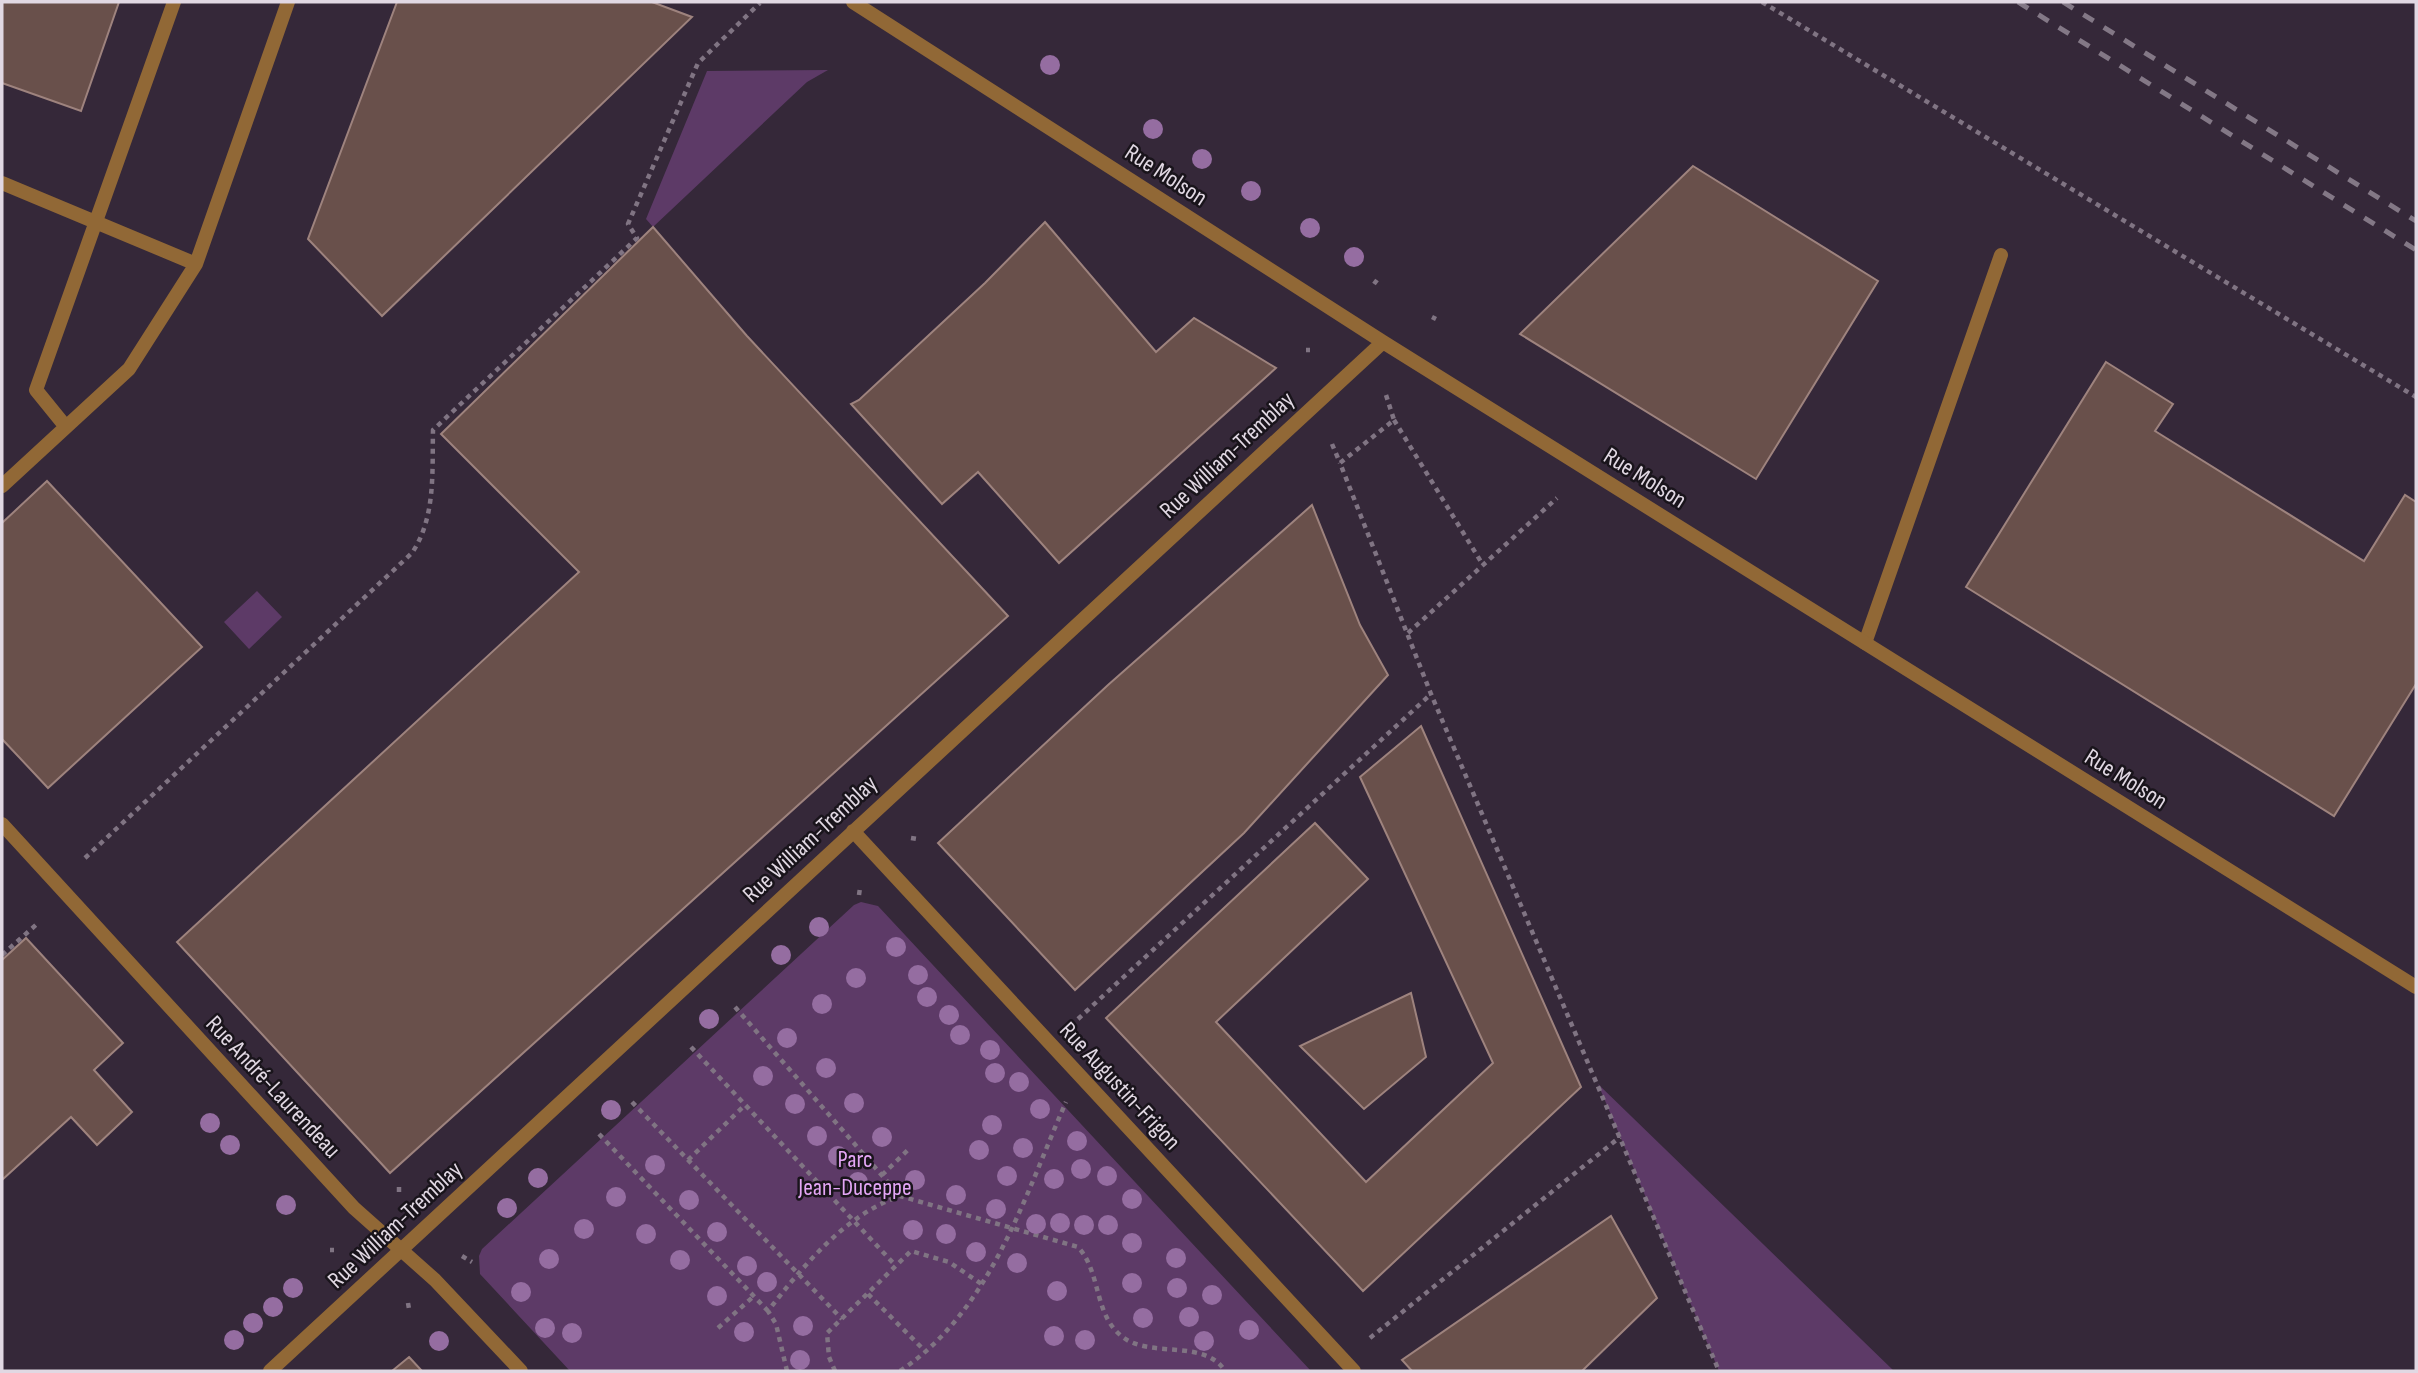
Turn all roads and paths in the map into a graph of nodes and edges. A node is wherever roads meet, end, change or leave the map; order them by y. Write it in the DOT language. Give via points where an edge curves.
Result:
graph roads {
  1 [pos="174,2"];
  2 [pos="288,2"];
  3 [pos="853,2"];
  4 [pos="1762,2"];
  5 [pos="760,3"];
  6 [pos="2,183"];
  7 [pos="97,221"];
  8 [pos="2001,255"];
  9 [pos="196,264"];
  10 [pos="1383,342"];
  11 [pos="1386,395"];
  12 [pos="2416,397"];
  13 [pos="1394,420"];
  14 [pos="66,427"];
  15 [pos="1332,444"];
  16 [pos="1340,463"];
  17 [pos="2,486"];
  18 [pos="1557,498"];
  19 [pos="1483,565"];
  20 [pos="1408,633"];
  21 [pos="1865,643"];
  22 [pos="1431,694"];
  23 [pos="853,831"];
  24 [pos="5,834"];
  25 [pos="85,858"];
  26 [pos="860,888"];
  27 [pos="859,895"];
  28 [pos="37,924"];
  29 [pos="2,955"];
  30 [pos="2416,987"];
  31 [pos="734,1007"];
  32 [pos="1078,1019"];
  33 [pos="691,1047"];
  34 [pos="632,1102"];
  35 [pos="1066,1102"];
  36 [pos="745,1105"];
  37 [pos="599,1134"];
  38 [pos="1620,1137"];
  39 [pos="909,1149"];
  40 [pos="688,1160"];
  41 [pos="882,1175"];
  42 [pos="900,1196"];
  43 [pos="854,1221"];
  44 [pos="1009,1230"];
  45 [pos="402,1251"];
  46 [pos="463,1256"];
  47 [pos="472,1262"];
  48 [pos="897,1266"];
  49 [pos="797,1273"];
  50 [pos="983,1285"];
  51 [pos="868,1294"];
  52 [pos="754,1296"];
  53 [pos="768,1311"];
  54 [pos="842,1319"];
  55 [pos="718,1328"];
  56 [pos="1370,1338"];
  57 [pos="926,1352"];
  58 [pos="270,1371"];
  59 [pos="521,1371"];
  60 [pos="787,1371"];
  61 [pos="835,1371"];
  62 [pos="900,1371"];
  63 [pos="1225,1371"];
  64 [pos="1354,1371"];
  65 [pos="1720,1371"];
  1 -- 7 [label="street"];
  2 -- 9 [label="street"];
  3 -- 10 [label="street, Rue Molson"];
  4 -- 12 [label="path"];
  5 -- 25 [label="path" via="698,63 628,224 637,238 433,430 430,507 412,553"];
  6 -- 7 [label="street"];
  7 -- 9 [label="street"];
  7 -- 14 [label="street" via="36,390"];
  8 -- 21 [label="street"];
  9 -- 14 [label="street" via="129,369"];
  10 -- 21 [label="street, Rue Molson"];
  10 -- 23 [label="street, Rue William-Tremblay"];
  11 -- 13 [label="path"];
  13 -- 16 [label="path"];
  13 -- 19 [label="path"];
  14 -- 17 [label="street"];
  15 -- 16 [label="path"];
  16 -- 20 [label="path"];
  18 -- 19 [label="path"];
  19 -- 20 [label="path"];
  20 -- 22 [label="path"];
  21 -- 30 [label="street, Rue Molson"];
  22 -- 32 [label="path"];
  22 -- 38 [label="path"];
  23 -- 45 [label="street, Rue William-Tremblay"];
  23 -- 64 [label="street, Rue Augustin-Frigon"];
  24 -- 45 [label="street, Rue André-Laurendeau" via="354,1208"];
  26 -- 27 [label="path"];
  28 -- 29 [label="path"];
  31 -- 41 [label="path"];
  33 -- 36 [label="path"];
  34 -- 40 [label="path"];
  35 -- 44 [label="path"];
  36 -- 40 [label="path"];
  36 -- 43 [label="path"];
  37 -- 52 [label="path"];
  38 -- 56 [label="path"];
  38 -- 65 [label="path"];
  39 -- 41 [label="path"];
  40 -- 49 [label="path"];
  41 -- 42 [label="path"];
  42 -- 43 [label="path"];
  42 -- 44 [label="path"];
  43 -- 48 [label="path"];
  43 -- 49 [label="path"];
  44 -- 50 [label="path"];
  44 -- 63 [label="path" via="1078,1247 1091,1267 1104,1314 1122,1337 1152,1349 1208,1357"];
  45 -- 58 [label="street, Rue William-Tremblay"];
  45 -- 59 [label="street, Rue André-Laurendeau"];
  46 -- 47 [label="path"];
  48 -- 50 [label="path" via="911,1251 924,1253 949,1262"];
  48 -- 51 [label="path"];
  49 -- 53 [label="path"];
  49 -- 54 [label="path"];
  50 -- 57 [label="path"];
  51 -- 54 [label="path"];
  51 -- 57 [label="path"];
  52 -- 53 [label="path"];
  52 -- 55 [label="path"];
  53 -- 60 [label="path" via="776,1324"];
  54 -- 61 [label="path" via="827,1333"];
  57 -- 62 [label="path"];
}
